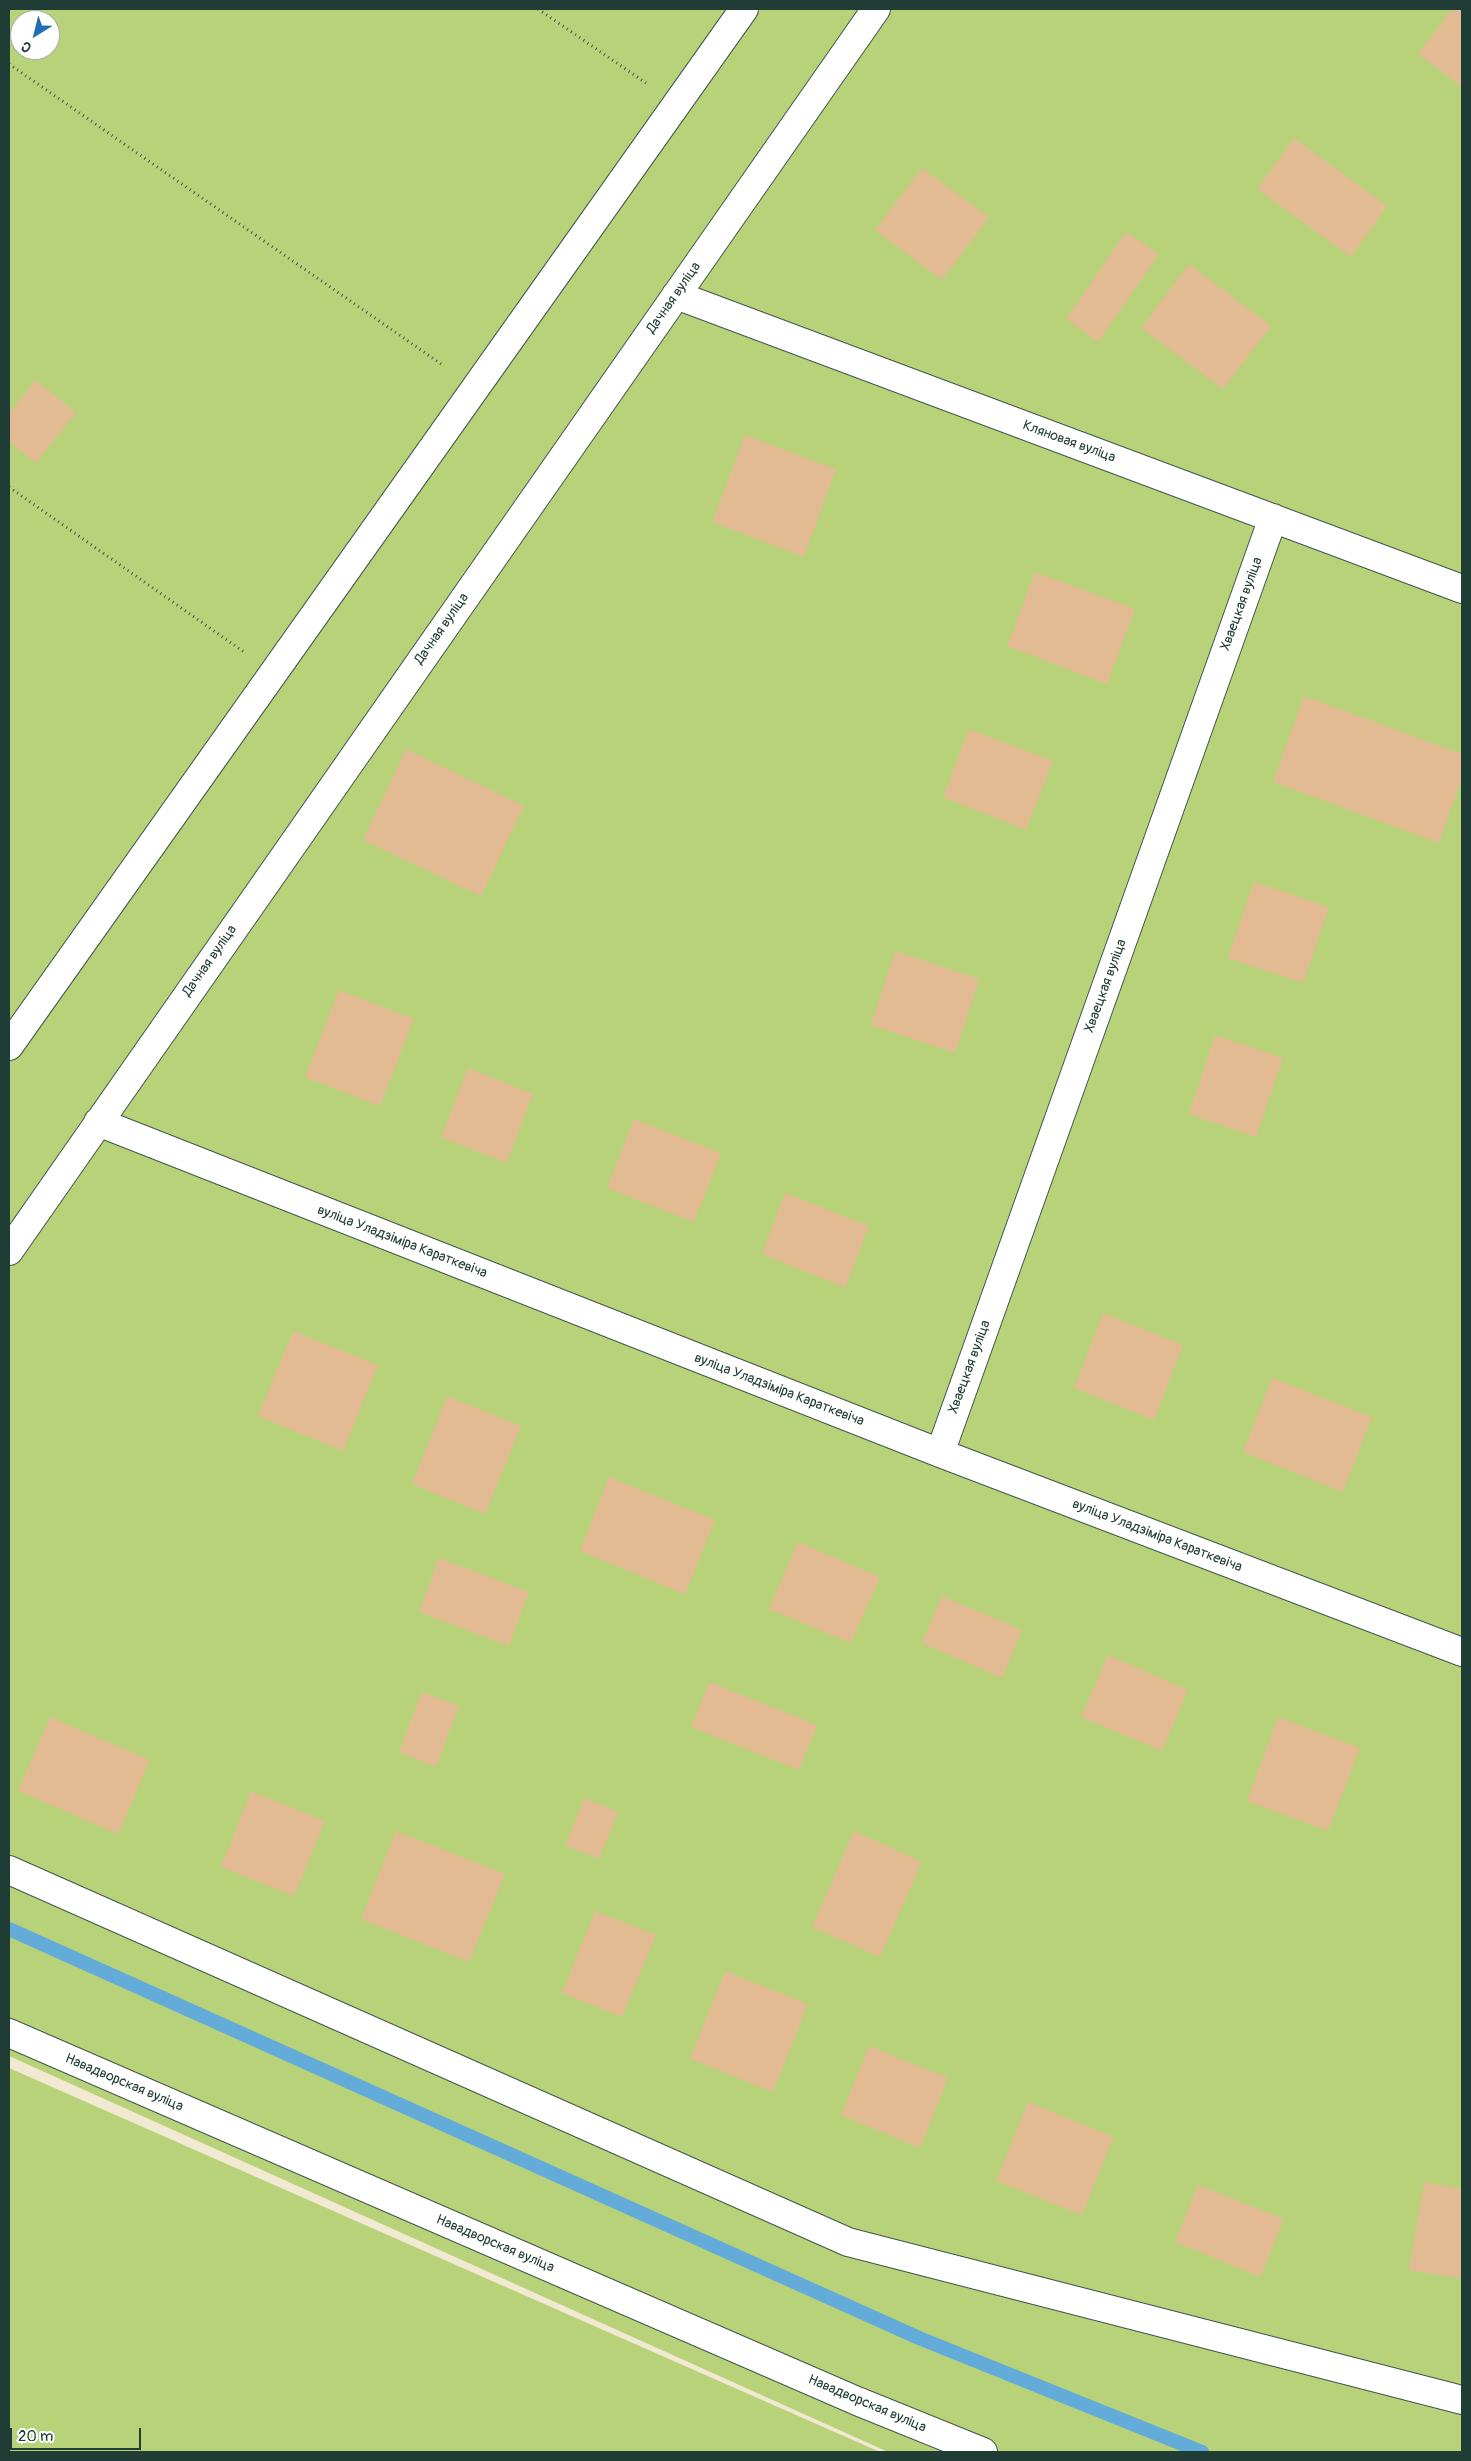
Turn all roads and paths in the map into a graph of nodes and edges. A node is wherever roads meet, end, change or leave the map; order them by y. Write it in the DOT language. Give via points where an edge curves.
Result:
graph roads {
  1 [pos="538,9"];
  2 [pos="744,9"];
  3 [pos="876,9"];
  4 [pos="9,64"];
  5 [pos="671,112"];
  6 [pos="676,295"];
  7 [pos="475,388"];
  8 [pos="9,486"];
  9 [pos="1273,518"];
  10 [pos="1462,589"];
  11 [pos="273,673"];
  12 [pos="9,1046"];
  13 [pos="98,1122"];
  14 [pos="9,1251"];
  15 [pos="940,1453"];
  16 [pos="1462,1652"];
  17 [pos="9,1870"];
  18 [pos="9,2034"];
  19 [pos="1462,2400"];
  20 [pos="983,2452"];
  1 -- 5 [label="path" via="647,84"];
  2 -- 5 [label="street"];
  3 -- 6 [label="street, Дачная вуліца"];
  4 -- 7 [label="path"];
  5 -- 7 [label="street"];
  6 -- 9 [label="street, Кляновая вуліца"];
  6 -- 13 [label="street, Дачная вуліца"];
  7 -- 11 [label="street"];
  8 -- 11 [label="path"];
  9 -- 10 [label="street, Кляновая вуліца"];
  9 -- 15 [label="street, Хваецкая вуліца"];
  11 -- 12 [label="street"];
  13 -- 14 [label="street, Дачная вуліца"];
  13 -- 15 [label="street, вуліца Уладзіміра Караткевіча"];
  15 -- 16 [label="street, вуліца Уладзіміра Караткевіча"];
  17 -- 19 [label="street" via="848,2242"];
  18 -- 20 [label="street, Навадворская вуліца" via="857,2401"];
}
